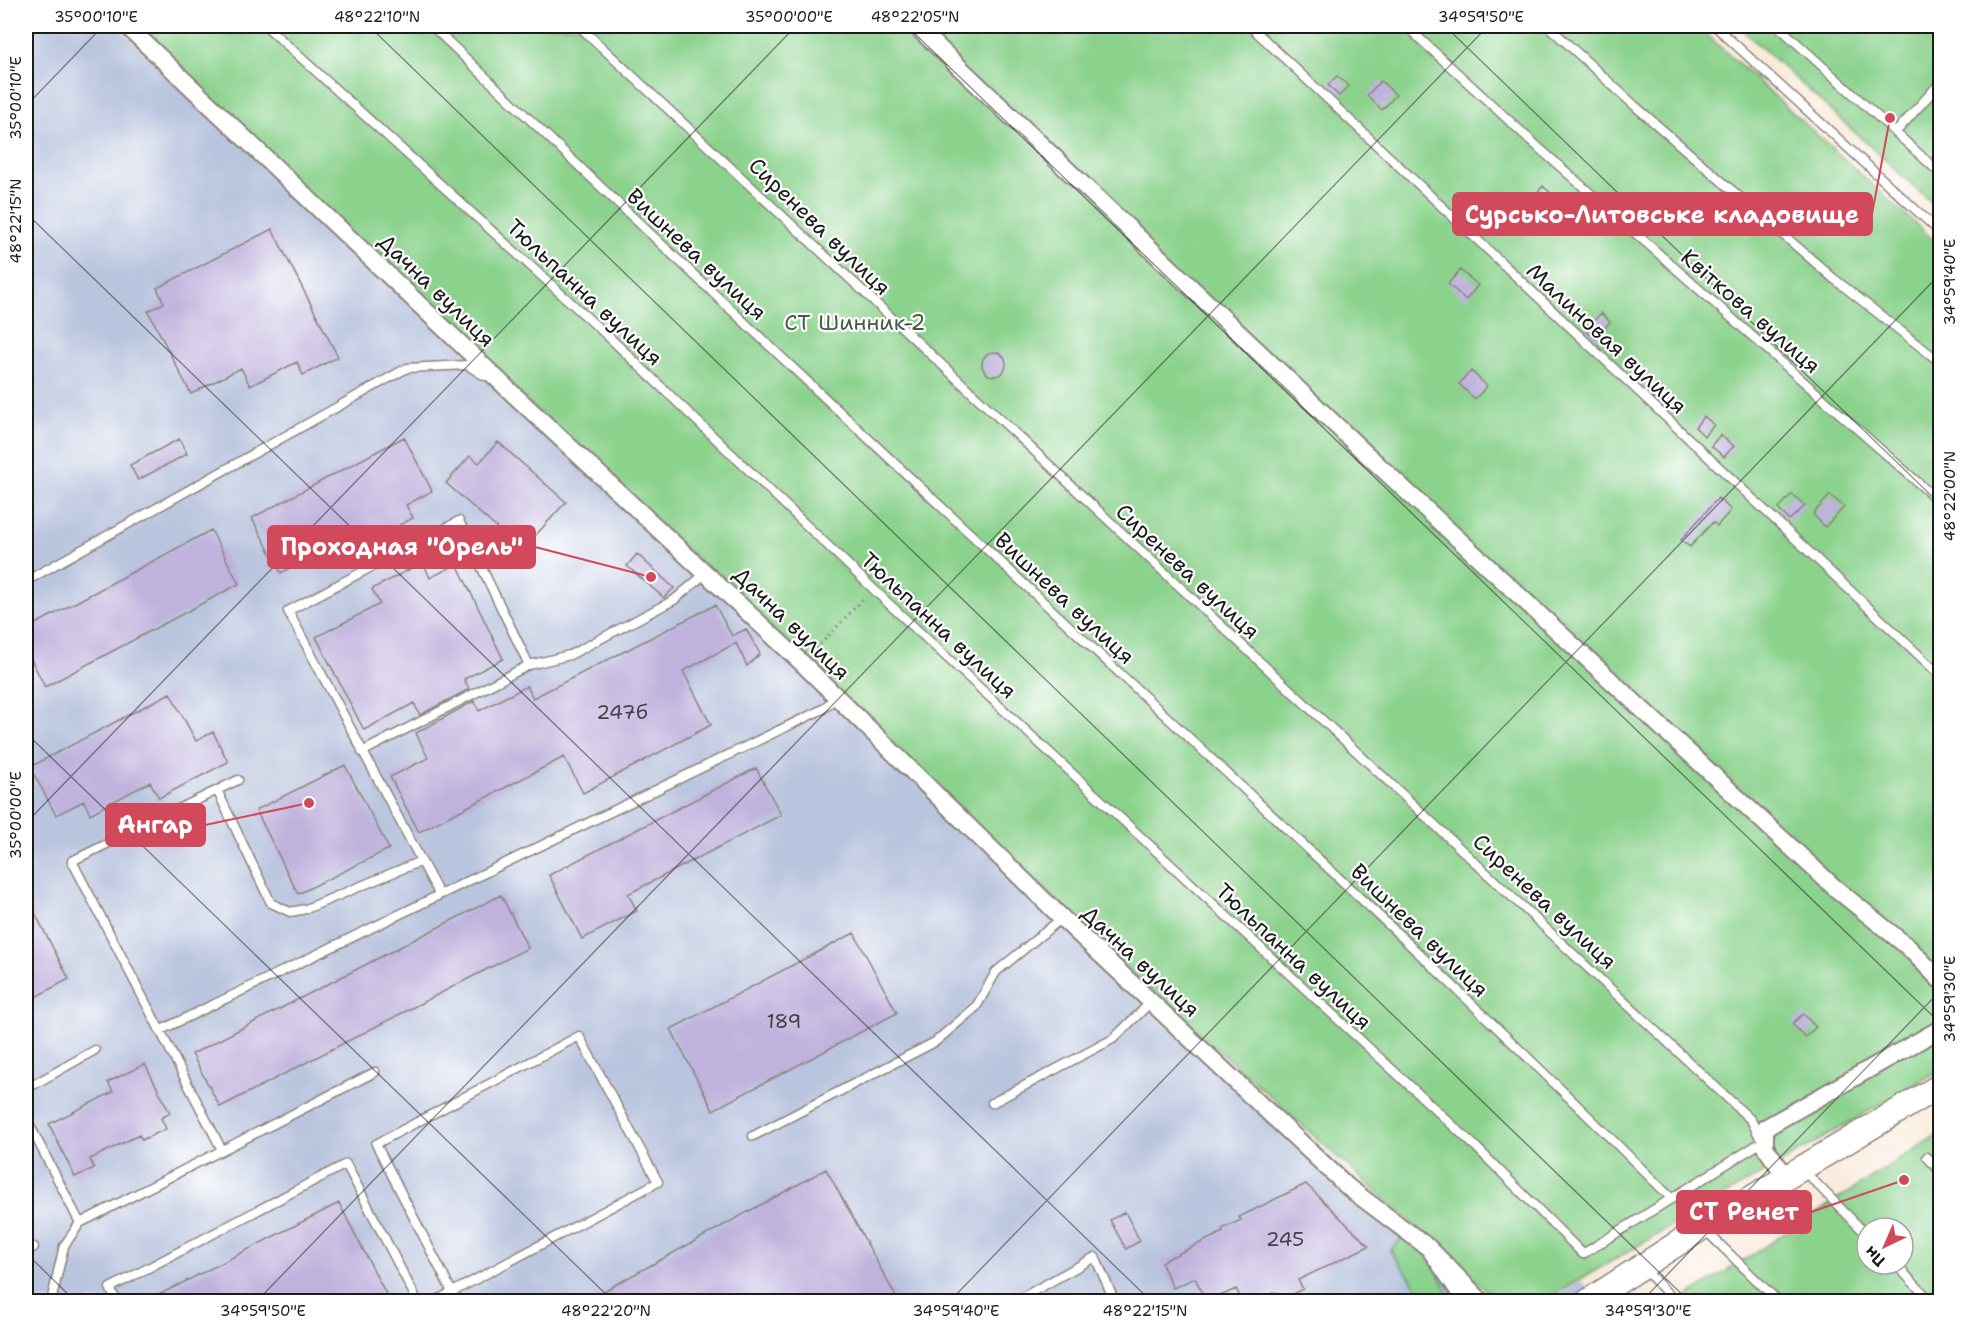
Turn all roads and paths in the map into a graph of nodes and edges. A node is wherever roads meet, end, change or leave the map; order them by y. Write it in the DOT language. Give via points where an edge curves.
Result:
graph roads {
  1 [pos="127,26"];
  2 [pos="266,26"];
  3 [pos="432,26"];
  4 [pos="579,26"];
  5 [pos="916,26"];
  6 [pos="1250,26"];
  7 [pos="1406,26"];
  8 [pos="1548,26"];
  9 [pos="1715,26"];
  10 [pos="1778,26"];
  11 [pos="1941,83"];
  12 [pos="1896,132"];
  13 [pos="1941,173"];
  14 [pos="1941,232"];
  15 [pos="1941,362"];
  16 [pos="512,393"];
  17 [pos="1941,502"];
  18 [pos="706,573"];
  19 [pos="26,581"];
  20 [pos="873,589"];
  21 [pos="802,663"];
  22 [pos="528,664"];
  23 [pos="1941,675"];
  24 [pos="836,697"];
  25 [pos="362,752"];
  26 [pos="238,780"];
  27 [pos="217,790"];
  28 [pos="421,861"];
  29 [pos="439,894"];
  30 [pos="1062,918"];
  31 [pos="1941,980"];
  32 [pos="1151,1002"];
  33 [pos="1941,1029"];
  34 [pos="161,1030"];
  35 [pos="95,1050"];
  36 [pos="375,1072"];
  37 [pos="1941,1086"];
  38 [pos="992,1103"];
  39 [pos="26,1105"];
  40 [pos="26,1118"];
  41 [pos="753,1136"];
  42 [pos="1765,1147"];
  43 [pos="222,1150"];
  44 [pos="1927,1157"];
  45 [pos="1941,1170"];
  46 [pos="1794,1173"];
  47 [pos="1672,1198"];
  48 [pos="80,1223"];
  49 [pos="1855,1226"];
  50 [pos="1702,1227"];
  51 [pos="34,1247"];
  52 [pos="1429,1248"];
  53 [pos="26,1252"];
  54 [pos="1642,1266"];
  55 [pos="1907,1276"];
  56 [pos="452,1292"];
  57 [pos="51,1302"];
  58 [pos="117,1302"];
  59 [pos="418,1302"];
  60 [pos="433,1302"];
  61 [pos="1014,1302"];
  62 [pos="1115,1302"];
  63 [pos="1460,1302"];
  64 [pos="1482,1302"];
  65 [pos="1587,1302"];
  66 [pos="1676,1302"];
  67 [pos="1779,1302"];
  68 [pos="1932,1302"];
  1 -- 16 [label="street, Дачна вулиця"];
  2 -- 20 [label="lane, Тюльпанна вулиця" via="612,340"];
  3 -- 47 [label="lane, Вишнева вулиця" via="1366,903"];
  4 -- 42 [label="lane, Сиренева вулиця" via="1625,999 1751,1120"];
  5 -- 31 [label="street" via="1362,450 1835,888 1908,947"];
  6 -- 23 [label="lane, Малиновая вулиця"];
  7 -- 17 [label="lane, Квіткова вулиця" via="1547,156"];
  8 -- 15 [label="lane" via="1833,278"];
  9 -- 14 [label="lane"];
  10 -- 12 [label="lane"];
  11 -- 12 [label="lane"];
  12 -- 13 [label="lane"];
  16 -- 18 [label="street, Дачна вулиця"];
  16 -- 19 [label="lane" via="467,365 407,368"];
  18 -- 21 [label="street, Дачна вулиця"];
  18 -- 22 [label="lane" via="674,600 570,655"];
  20 -- 21 [label="path"];
  20 -- 47 [label="lane, Тюльпанна вулиця" via="1476,1147 1583,1254"];
  21 -- 24 [label="street, Дачна вулиця"];
  22 -- 25 [label="lane"];
  22 -- 25 [label="lane" via="459,521 288,611"];
  24 -- 29 [label="lane" via="823,709"];
  24 -- 30 [label="street, Дачна вулиця"];
  25 -- 28 [label="lane"];
  26 -- 27 [label="lane"];
  27 -- 28 [label="lane" via="271,903 290,912 306,909"];
  27 -- 34 [label="lane" via="72,861"];
  28 -- 29 [label="lane"];
  29 -- 34 [label="lane"];
  30 -- 32 [label="street, Дачна вулиця"];
  30 -- 41 [label="lane" via="996,972 976,1007 935,1042"];
  32 -- 38 [label="lane" via="1113,1039"];
  32 -- 52 [label="street, Дачна вулиця" via="1350,1188"];
  33 -- 42 [label="street" via="1766,1128"];
  34 -- 43 [label="lane"];
  35 -- 39 [label="lane" via="28,1088"];
  36 -- 43 [label="lane"];
  37 -- 46 [label="main road"];
  40 -- 48 [label="lane"];
  42 -- 46 [label="street"];
  42 -- 47 [label="lane" via="1756,1145"];
  43 -- 48 [label="lane"];
  44 -- 45 [label="lane"];
  46 -- 49 [label="lane"];
  46 -- 50 [label="main road"];
  48 -- 57 [label="lane" via="64,1246"];
  50 -- 54 [label="main road"];
  50 -- 67 [label="lane"];
  51 -- 53 [label="lane"];
  52 -- 63 [label="street" via="1460,1293"];
  52 -- 64 [label="street"];
  54 -- 65 [label="main road"];
  54 -- 66 [label="lane"];
  55 -- 68 [label="lane"];
  56 -- 56 [label="lane" via="376,1144 579,1036 658,1182"];
  56 -- 60 [label="lane"];
  58 -- 59 [label="lane" via="110,1288 346,1164"];
  61 -- 62 [label="lane" via="1095,1257"];
}
